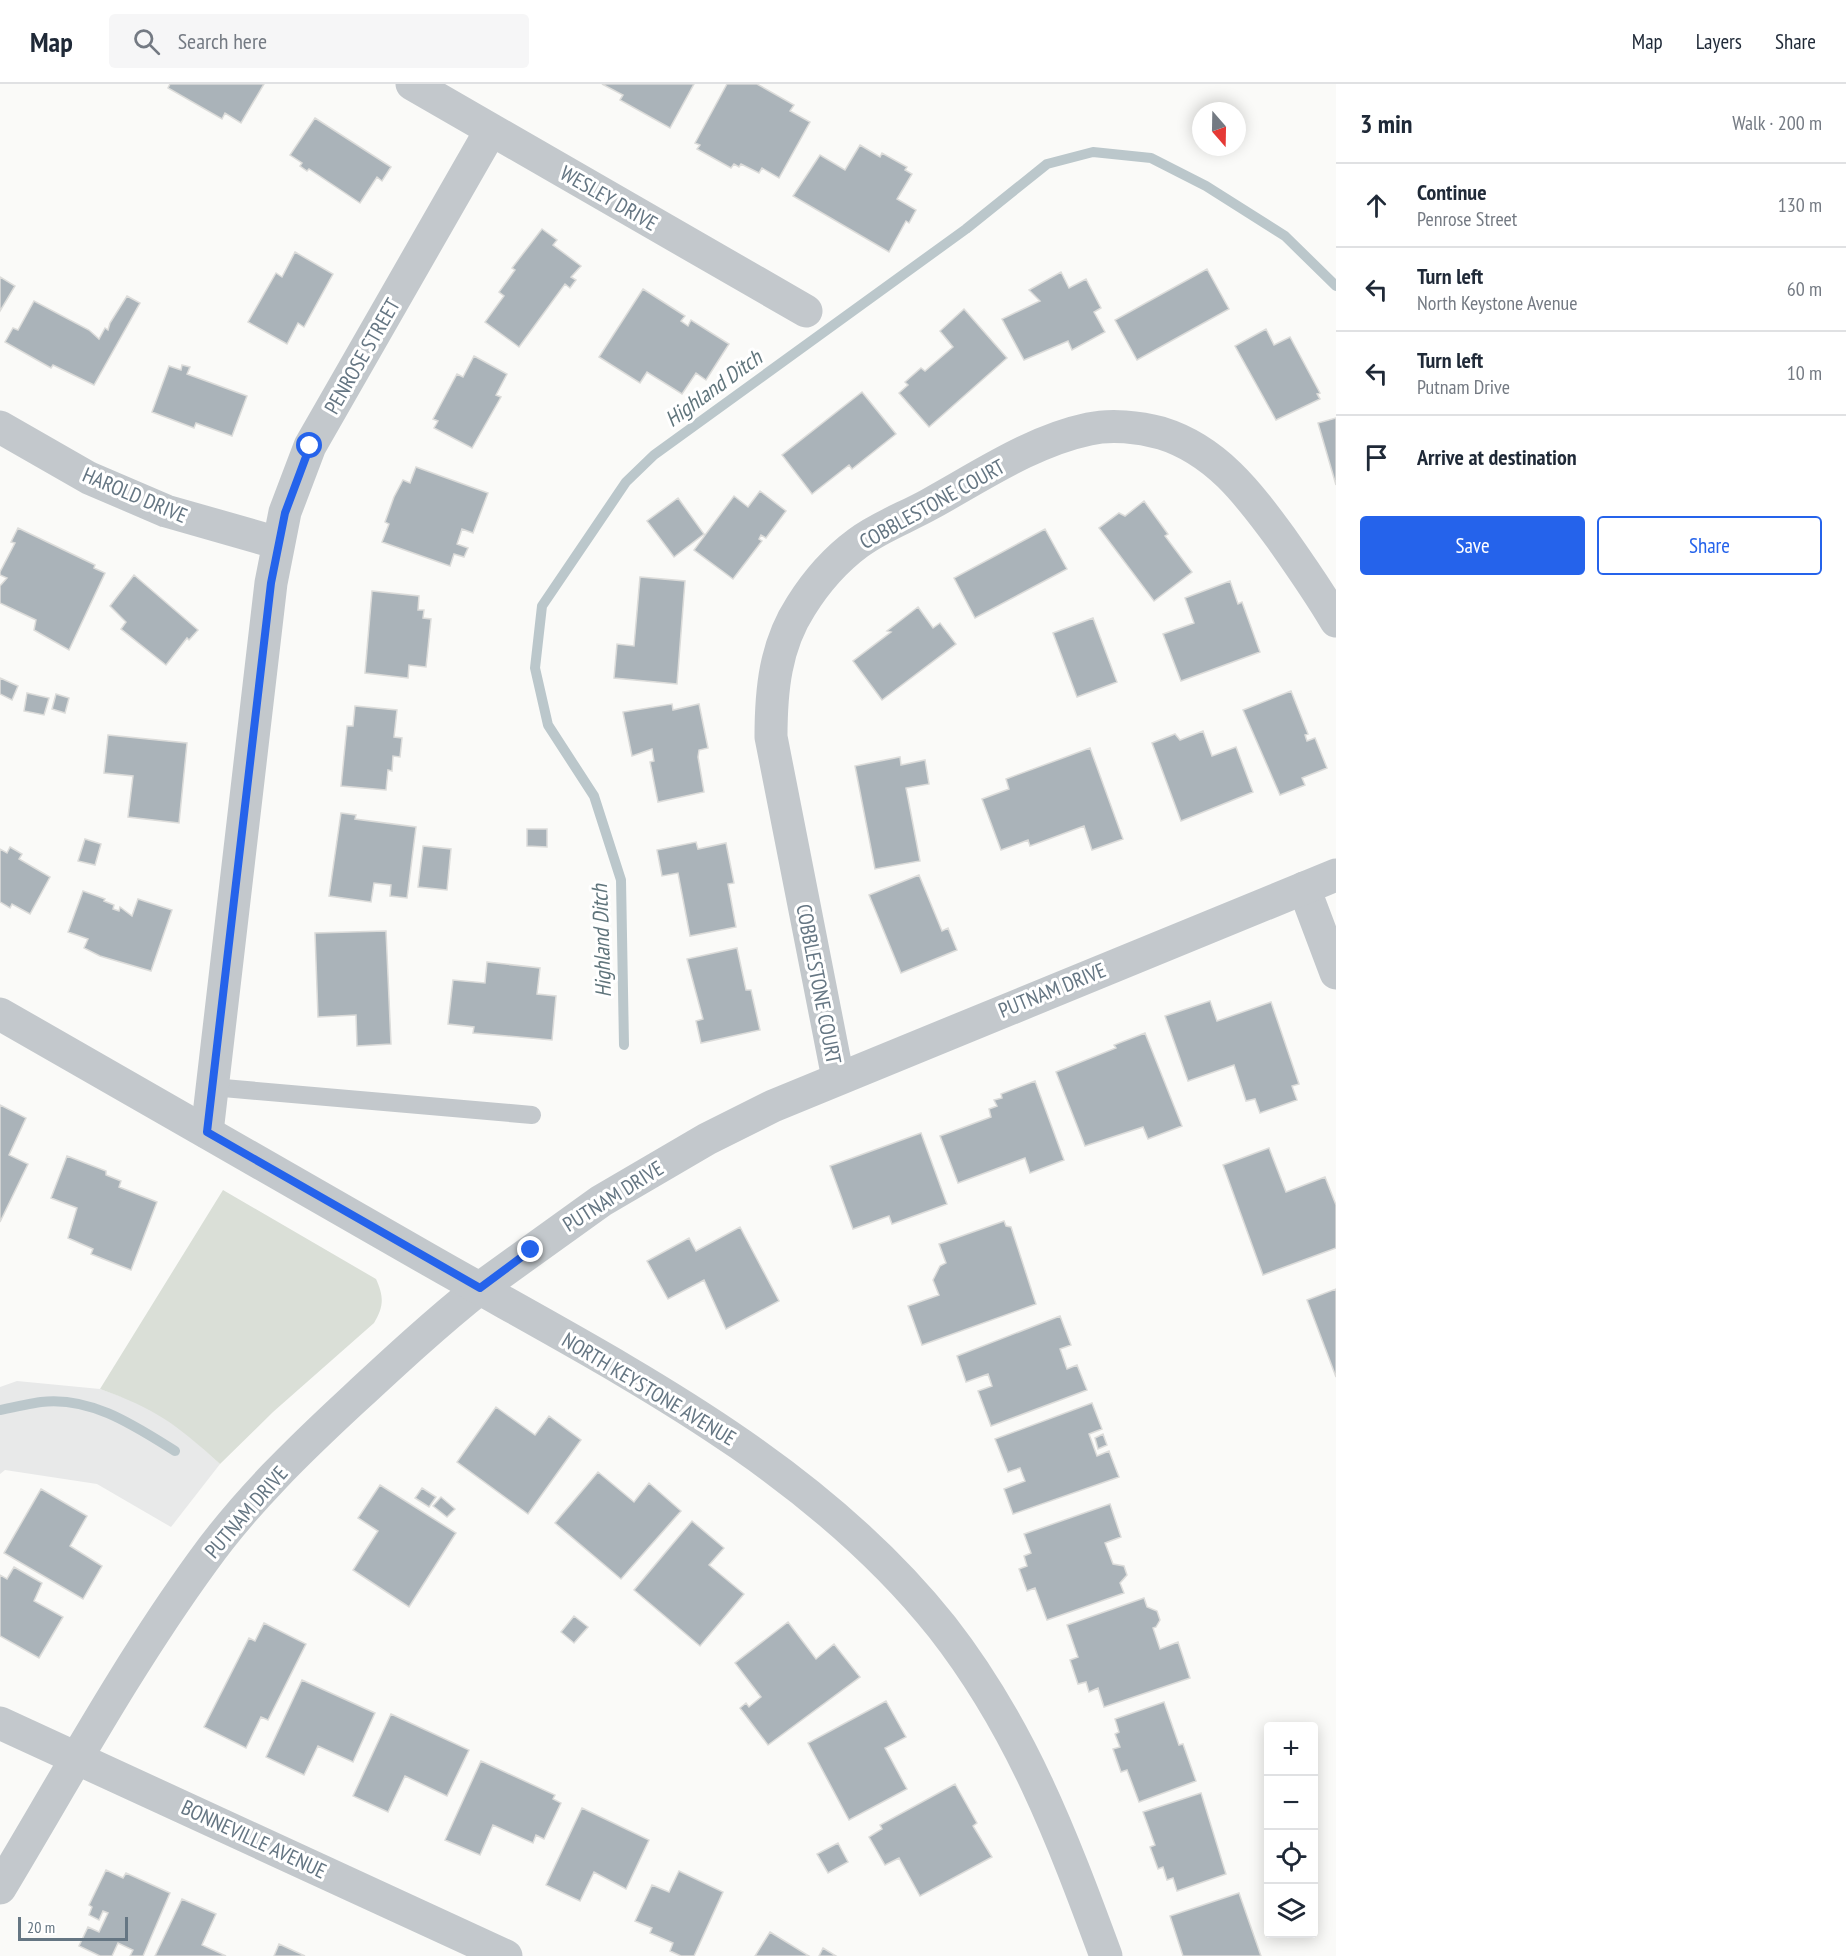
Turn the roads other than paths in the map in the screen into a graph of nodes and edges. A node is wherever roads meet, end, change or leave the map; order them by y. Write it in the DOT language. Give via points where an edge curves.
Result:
graph roads {
  1 [pos="412,84"];
  2 [pos="491,130"];
  3 [pos="806,311"];
  4 [pos="0,427"];
  5 [pos="278,543"];
  6 [pos="1336,621"];
  7 [pos="1336,874"];
  8 [pos="1304,888"];
  9 [pos="1336,973"];
  10 [pos="0,1014"];
  11 [pos="838,1078"];
  12 [pos="212,1087"];
  13 [pos="532,1114"];
  14 [pos="207,1132"];
  15 [pos="480,1288"];
  16 [pos="0,1723"];
  17 [pos="78,1758"];
  18 [pos="0,1888"];
  19 [pos="506,1956"];
  20 [pos="1106,1956"];
  1 -- 2 [label="street, WESLEY DRIVE"];
  2 -- 3 [label="street, WESLEY DRIVE"];
  2 -- 5 [label="street, PENROSE STREET" via="310,446"];
  4 -- 5 [label="street, HAROLD DRIVE" via="89,478 166,511"];
  5 -- 12 [label="street, PENROSE STREET"];
  6 -- 11 [label="street, COBBLESTONE COURT" via="1256,504 1216,461 1189,444 1129,427 1091,428 1049,440 859,542 825,573 800,608 782,644 771,690 771,737"];
  7 -- 8 [label="street, PUTNAM DRIVE"];
  8 -- 9 [label="street"];
  8 -- 11 [label="street, PUTNAM DRIVE"];
  10 -- 14 [label="street, NORTH KEYSTONE AVENUE"];
  11 -- 15 [label="street, PUTNAM DRIVE" via="706,1139 644,1175 592,1207"];
  12 -- 13 [label="lane"];
  12 -- 14 [label="street, PENROSE STREET"];
  14 -- 15 [label="street, NORTH KEYSTONE AVENUE"];
  15 -- 17 [label="street, PUTNAM DRIVE" via="369,1385 261,1490 203,1560"];
  15 -- 20 [label="street, NORTH KEYSTONE AVENUE" via="618,1368 775,1467 845,1524 888,1567 941,1627 980,1681 1022,1752 1059,1830"];
  16 -- 17 [label="street, BONNEVILLE AVENUE"];
  17 -- 18 [label="street, PUTNAM DRIVE"];
  17 -- 19 [label="street, BONNEVILLE AVENUE"];
}
